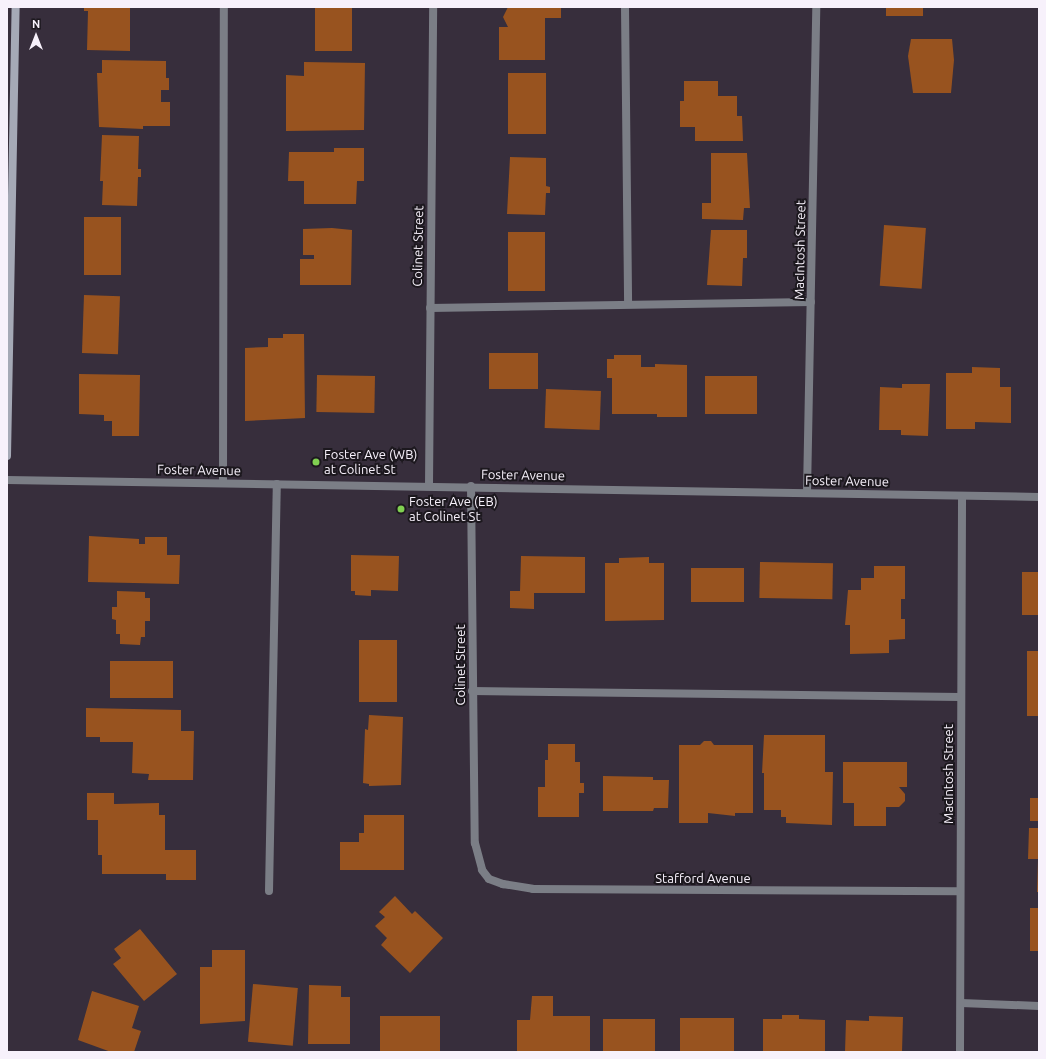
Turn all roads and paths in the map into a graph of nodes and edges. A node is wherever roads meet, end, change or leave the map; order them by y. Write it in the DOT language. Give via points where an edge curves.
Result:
graph roads {
  1 [pos="16,7"];
  2 [pos="224,7"];
  3 [pos="433,7"];
  4 [pos="626,7"];
  5 [pos="816,7"];
  6 [pos="811,302"];
  7 [pos="628,303"];
  8 [pos="430,308"];
  9 [pos="7,456"];
  10 [pos="7,480"];
  11 [pos="223,482"];
  12 [pos="278,484"];
  13 [pos="429,486"];
  14 [pos="471,486"];
  15 [pos="807,492"];
  16 [pos="962,496"];
  17 [pos="1039,497"];
  18 [pos="472,691"];
  19 [pos="960,697"];
  20 [pos="475,843"];
  21 [pos="269,891"];
  22 [pos="959,891"];
  23 [pos="961,1003"];
  24 [pos="1039,1006"];
  25 [pos="960,1052"];
  1 -- 9 [label="main road"];
  2 -- 11 [label="street"];
  3 -- 8 [label="street, Colinet Street"];
  4 -- 7 [label="street"];
  5 -- 6 [label="street, MacIntosh Street"];
  6 -- 7 [label="street"];
  6 -- 15 [label="street, MacIntosh Street"];
  7 -- 8 [label="street"];
  8 -- 13 [label="street, Colinet Street"];
  10 -- 11 [label="street, Foster Avenue"];
  11 -- 12 [label="street, Foster Avenue"];
  12 -- 13 [label="street, Foster Avenue"];
  12 -- 21 [label="street"];
  13 -- 14 [label="street, Foster Avenue"];
  14 -- 15 [label="street, Foster Avenue"];
  14 -- 18 [label="street, Colinet Street"];
  15 -- 16 [label="street, Foster Avenue"];
  16 -- 17 [label="street, Foster Avenue"];
  16 -- 19 [label="street, MacIntosh Street"];
  18 -- 19 [label="street"];
  18 -- 20 [label="street, Colinet Street"];
  19 -- 22 [label="street, MacIntosh Street"];
  20 -- 22 [label="street, Stafford Avenue" via="482,870 490,879 517,887"];
  22 -- 23 [label="street, MacIntosh Street"];
  23 -- 24 [label="street"];
  23 -- 25 [label="street, MacIntosh Street"];
}
